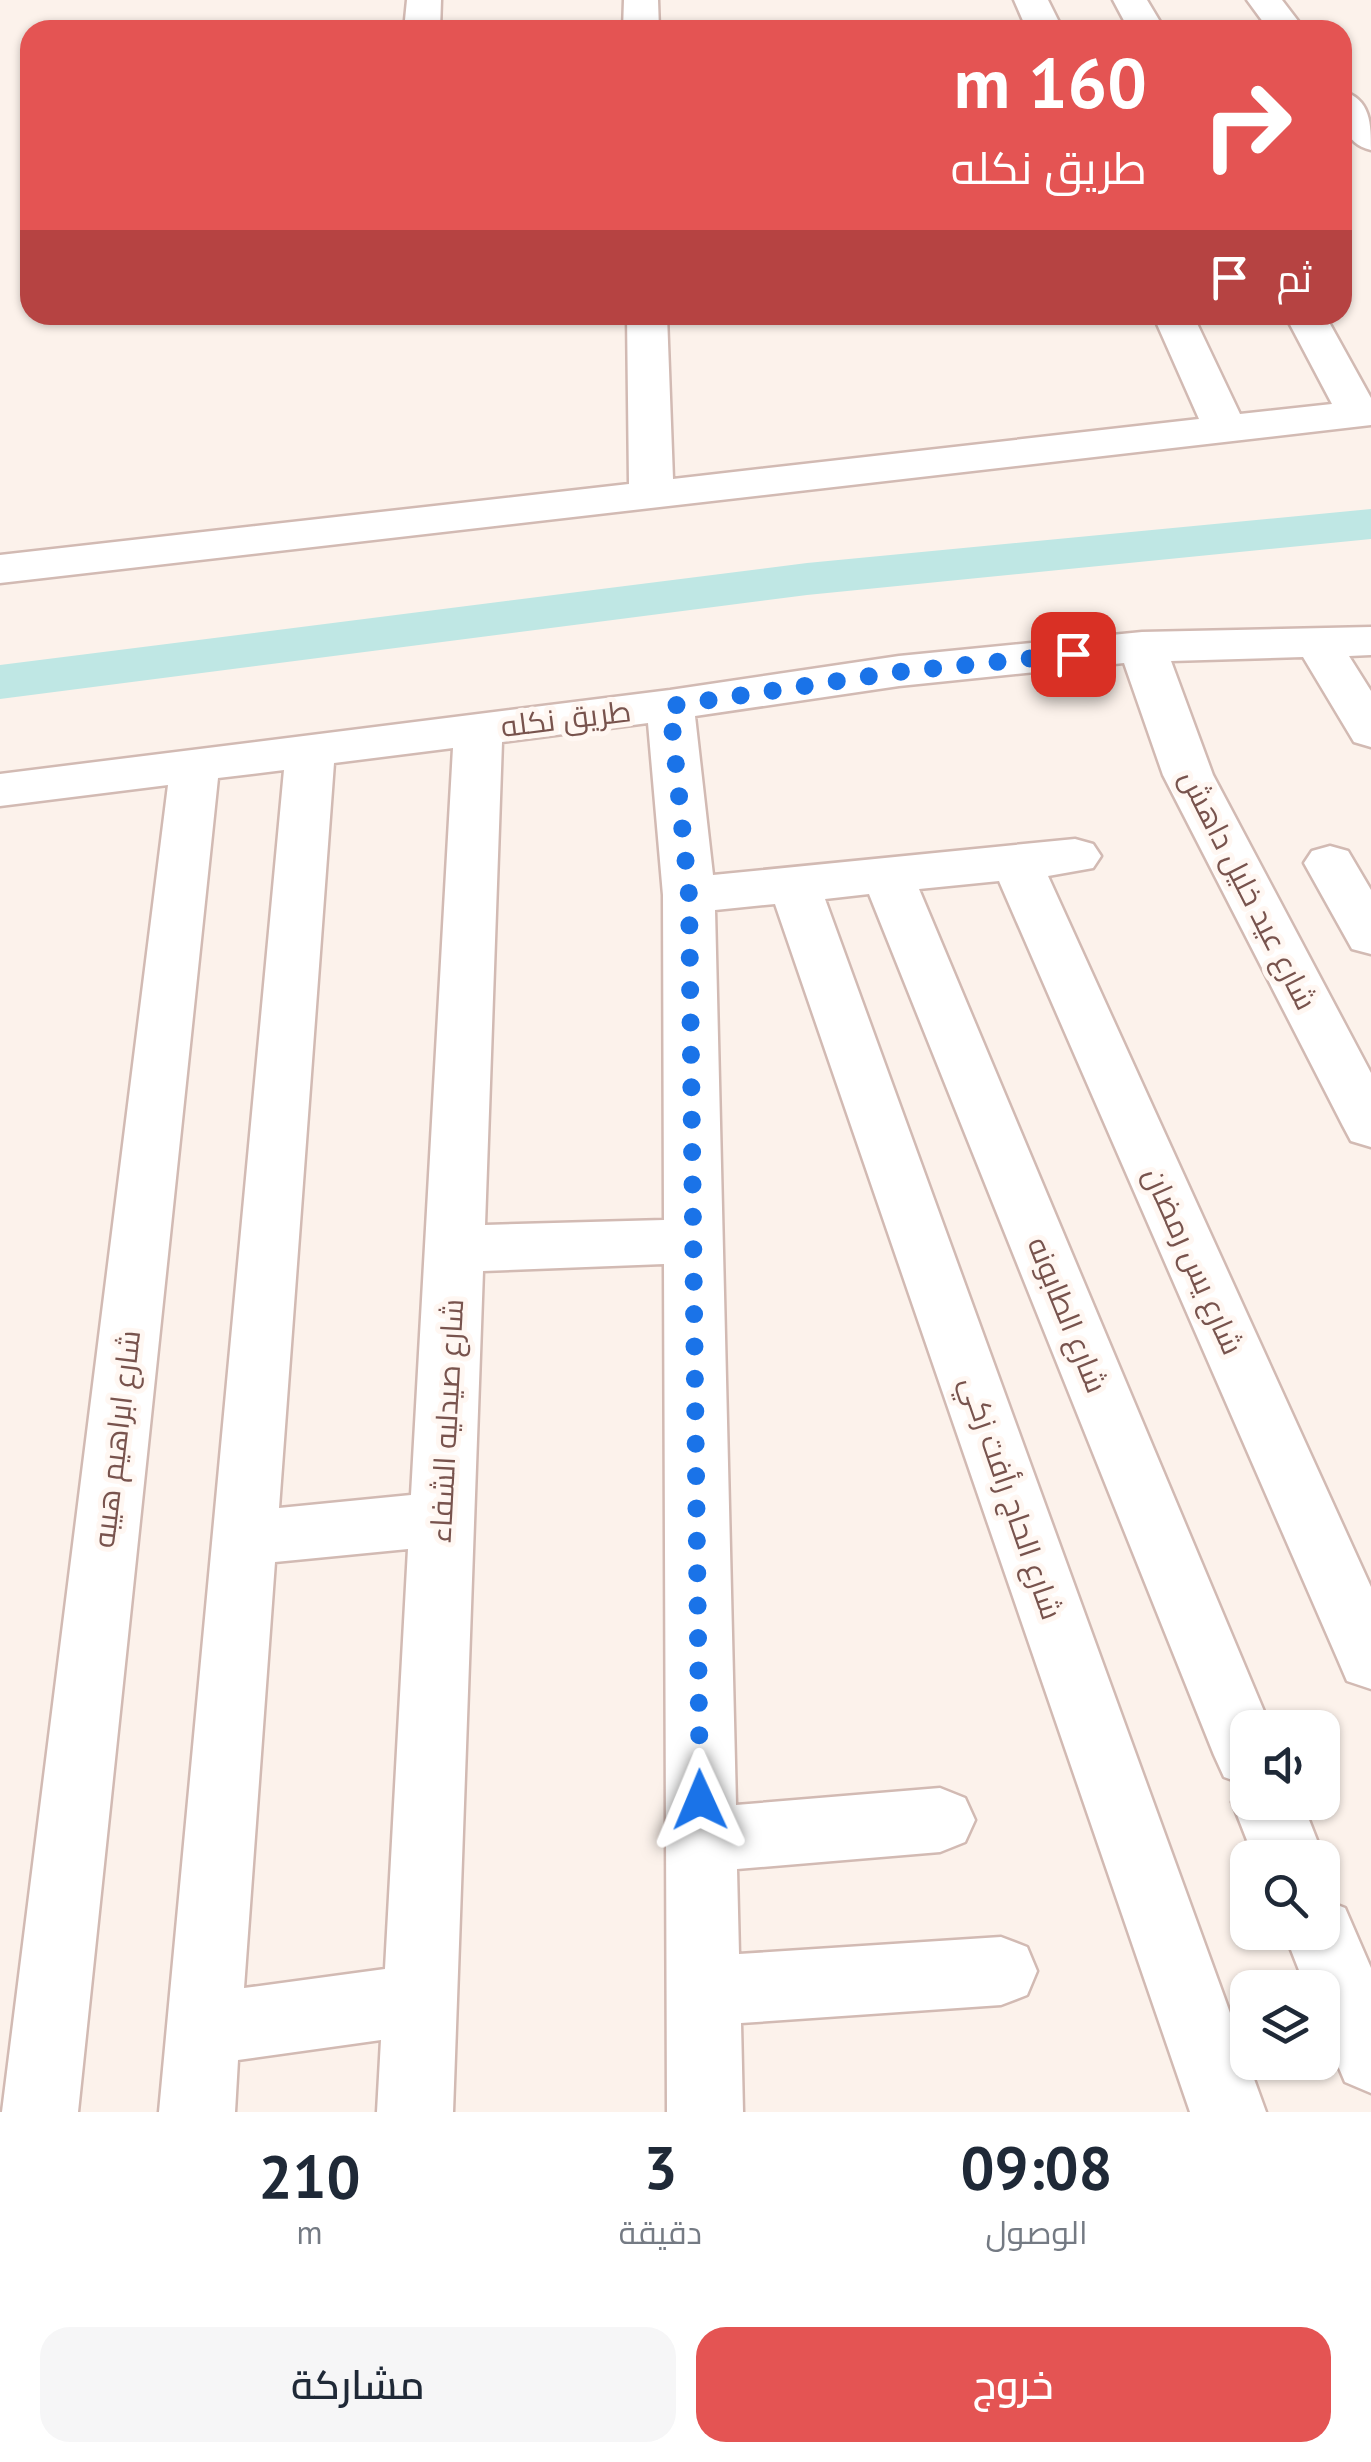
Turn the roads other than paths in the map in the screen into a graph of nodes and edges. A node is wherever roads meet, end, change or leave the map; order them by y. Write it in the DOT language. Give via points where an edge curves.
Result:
graph roads {
  1 [pos="1264,0"];
  2 [pos="1280,20"];
  3 [pos="1352,115"];
  4 [pos="1371,139"];
  5 [pos="647,325"];
  6 [pos="1179,325"];
  7 [pos="1311,325"];
  8 [pos="1364,413"];
  9 [pos="1225,428"];
  10 [pos="651,493"];
  11 [pos="0,569"];
  12 [pos="1371,641"];
  13 [pos="1320,645"];
  14 [pos="1142,647"];
  15 [pos="670,706"];
  16 [pos="478,730"];
  17 [pos="1371,730"];
  18 [pos="310,751"];
  19 [pos="195,766"];
  20 [pos="4,790"];
  21 [pos="0,838"];
  22 [pos="1076,856"];
  23 [pos="1016,862"];
  24 [pos="1330,863"];
  25 [pos="887,875"];
  26 [pos="794,884"];
  27 [pos="689,895"];
  28 [pos="1371,936"];
  29 [pos="1371,1126"];
  30 [pos="693,1241"];
  31 [pos="455,1249"];
  32 [pos="443,1520"];
  33 [pos="245,1538"];
  34 [pos="1371,1660"];
  35 [pos="1230,1711"];
  36 [pos="940,1820"];
  37 [pos="701,1840"];
  38 [pos="1327,1950"];
  39 [pos="1002,1971"];
  40 [pos="703,1992"];
  41 [pos="420,1998"];
  42 [pos="204,2029"];
  43 [pos="1371,2057"];
  44 [pos="40,2112"];
  45 [pos="197,2112"];
  46 [pos="415,2112"];
  47 [pos="704,2112"];
  48 [pos="1228,2112"];
  1 -- 2 [label="street"];
  3 -- 4 [label="street"];
  5 -- 10 [label="street"];
  6 -- 9 [label="street"];
  7 -- 8 [label="street"];
  8 -- 9 [label="street"];
  9 -- 10 [label="street"];
  10 -- 11 [label="street"];
  12 -- 13 [label="street, طريق نكله"];
  13 -- 14 [label="street, طريق نكله"];
  13 -- 17 [label="street"];
  14 -- 15 [label="street, طريق نكله" via="898,672"];
  14 -- 29 [label="street, شارع عيد خليل داهش" via="1188,775"];
  15 -- 16 [label="street, طريق نكله"];
  15 -- 27 [label="street"];
  16 -- 18 [label="street, طريق نكله"];
  16 -- 31 [label="street, شارع صيدليه الشفاء"];
  18 -- 19 [label="street, طريق نكله"];
  18 -- 33 [label="street"];
  19 -- 20 [label="street, طريق نكله"];
  19 -- 44 [label="street, شارع ابراهيم هيبه"];
  20 -- 21 [label="street"];
  22 -- 23 [label="street"];
  23 -- 25 [label="street"];
  23 -- 34 [label="street, شارع يس رمضان"];
  24 -- 28 [label="street"];
  25 -- 26 [label="street"];
  25 -- 35 [label="street, شارع الطابونه"];
  26 -- 27 [label="street"];
  26 -- 48 [label="street, شارع الحاج رأفت زكي"];
  27 -- 30 [label="street"];
  30 -- 31 [label="street"];
  30 -- 37 [label="street"];
  31 -- 32 [label="street, شارع صيدليه الشفاء"];
  32 -- 33 [label="street"];
  32 -- 41 [label="street, شارع صيدليه الشفاء"];
  33 -- 42 [label="street"];
  36 -- 37 [label="street"];
  37 -- 40 [label="street"];
  38 -- 43 [label="street"];
  39 -- 40 [label="street"];
  40 -- 47 [label="street"];
  41 -- 42 [label="street"];
  41 -- 46 [label="street, شارع صيدليه الشفاء"];
  42 -- 45 [label="street"];
}
